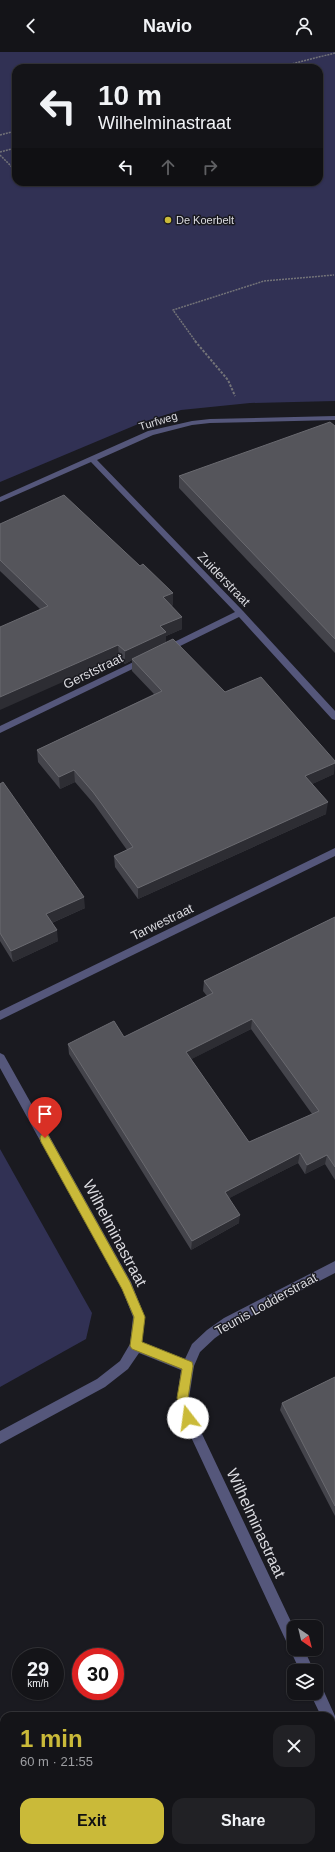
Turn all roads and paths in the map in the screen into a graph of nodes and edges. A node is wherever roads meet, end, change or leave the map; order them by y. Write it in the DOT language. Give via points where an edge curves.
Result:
graph roads {
  1 [pos="335,54"];
  2 [pos="292,64"];
  3 [pos="12,132"];
  4 [pos="0,135"];
  5 [pos="12,149"];
  6 [pos="0,152"];
  7 [pos="0,155"];
  8 [pos="12,167"];
  9 [pos="335,275"];
  10 [pos="335,418"];
  11 [pos="244,420"];
  12 [pos="93,460"];
  13 [pos="0,500"];
  14 [pos="240,613"];
  15 [pos="335,717"];
  16 [pos="0,730"];
  17 [pos="335,852"];
  18 [pos="0,1016"];
  19 [pos="0,1058"];
  20 [pos="335,1267"];
  21 [pos="136,1346"];
  22 [pos="188,1366"];
  23 [pos="0,1438"];
  24 [pos="287,1628"];
  25 [pos="321,1700"];
  26 [pos="326,1712"];
  1 -- 2 [label="path"];
  3 -- 4 [label="path"];
  5 -- 6 [label="path"];
  7 -- 8 [label="path"];
  9 -- 11 [label="path" via="264,281 173,310 204,353 228,380"];
  10 -- 11 [label="street, Turfweg"];
  11 -- 12 [label="street, Turfweg" via="192,423 150,433"];
  12 -- 13 [label="street, Turfweg"];
  12 -- 14 [label="street, Zuiderstraat"];
  14 -- 15 [label="street, Zuiderstraat"];
  14 -- 16 [label="street, Gerststraat"];
  17 -- 18 [label="street, Tarwestraat"];
  19 -- 21 [label="street, Wilhelminastraat" via="127,1286 139,1317"];
  20 -- 22 [label="street, Teunis Lodderstraat" via="228,1322 196,1348"];
  21 -- 22 [label="street"];
  21 -- 23 [label="street" via="124,1365 101,1383"];
  22 -- 24 [label="street, Wilhelminastraat" via="183,1398 188,1418"];
  25 -- 26 [label="street"];
}
